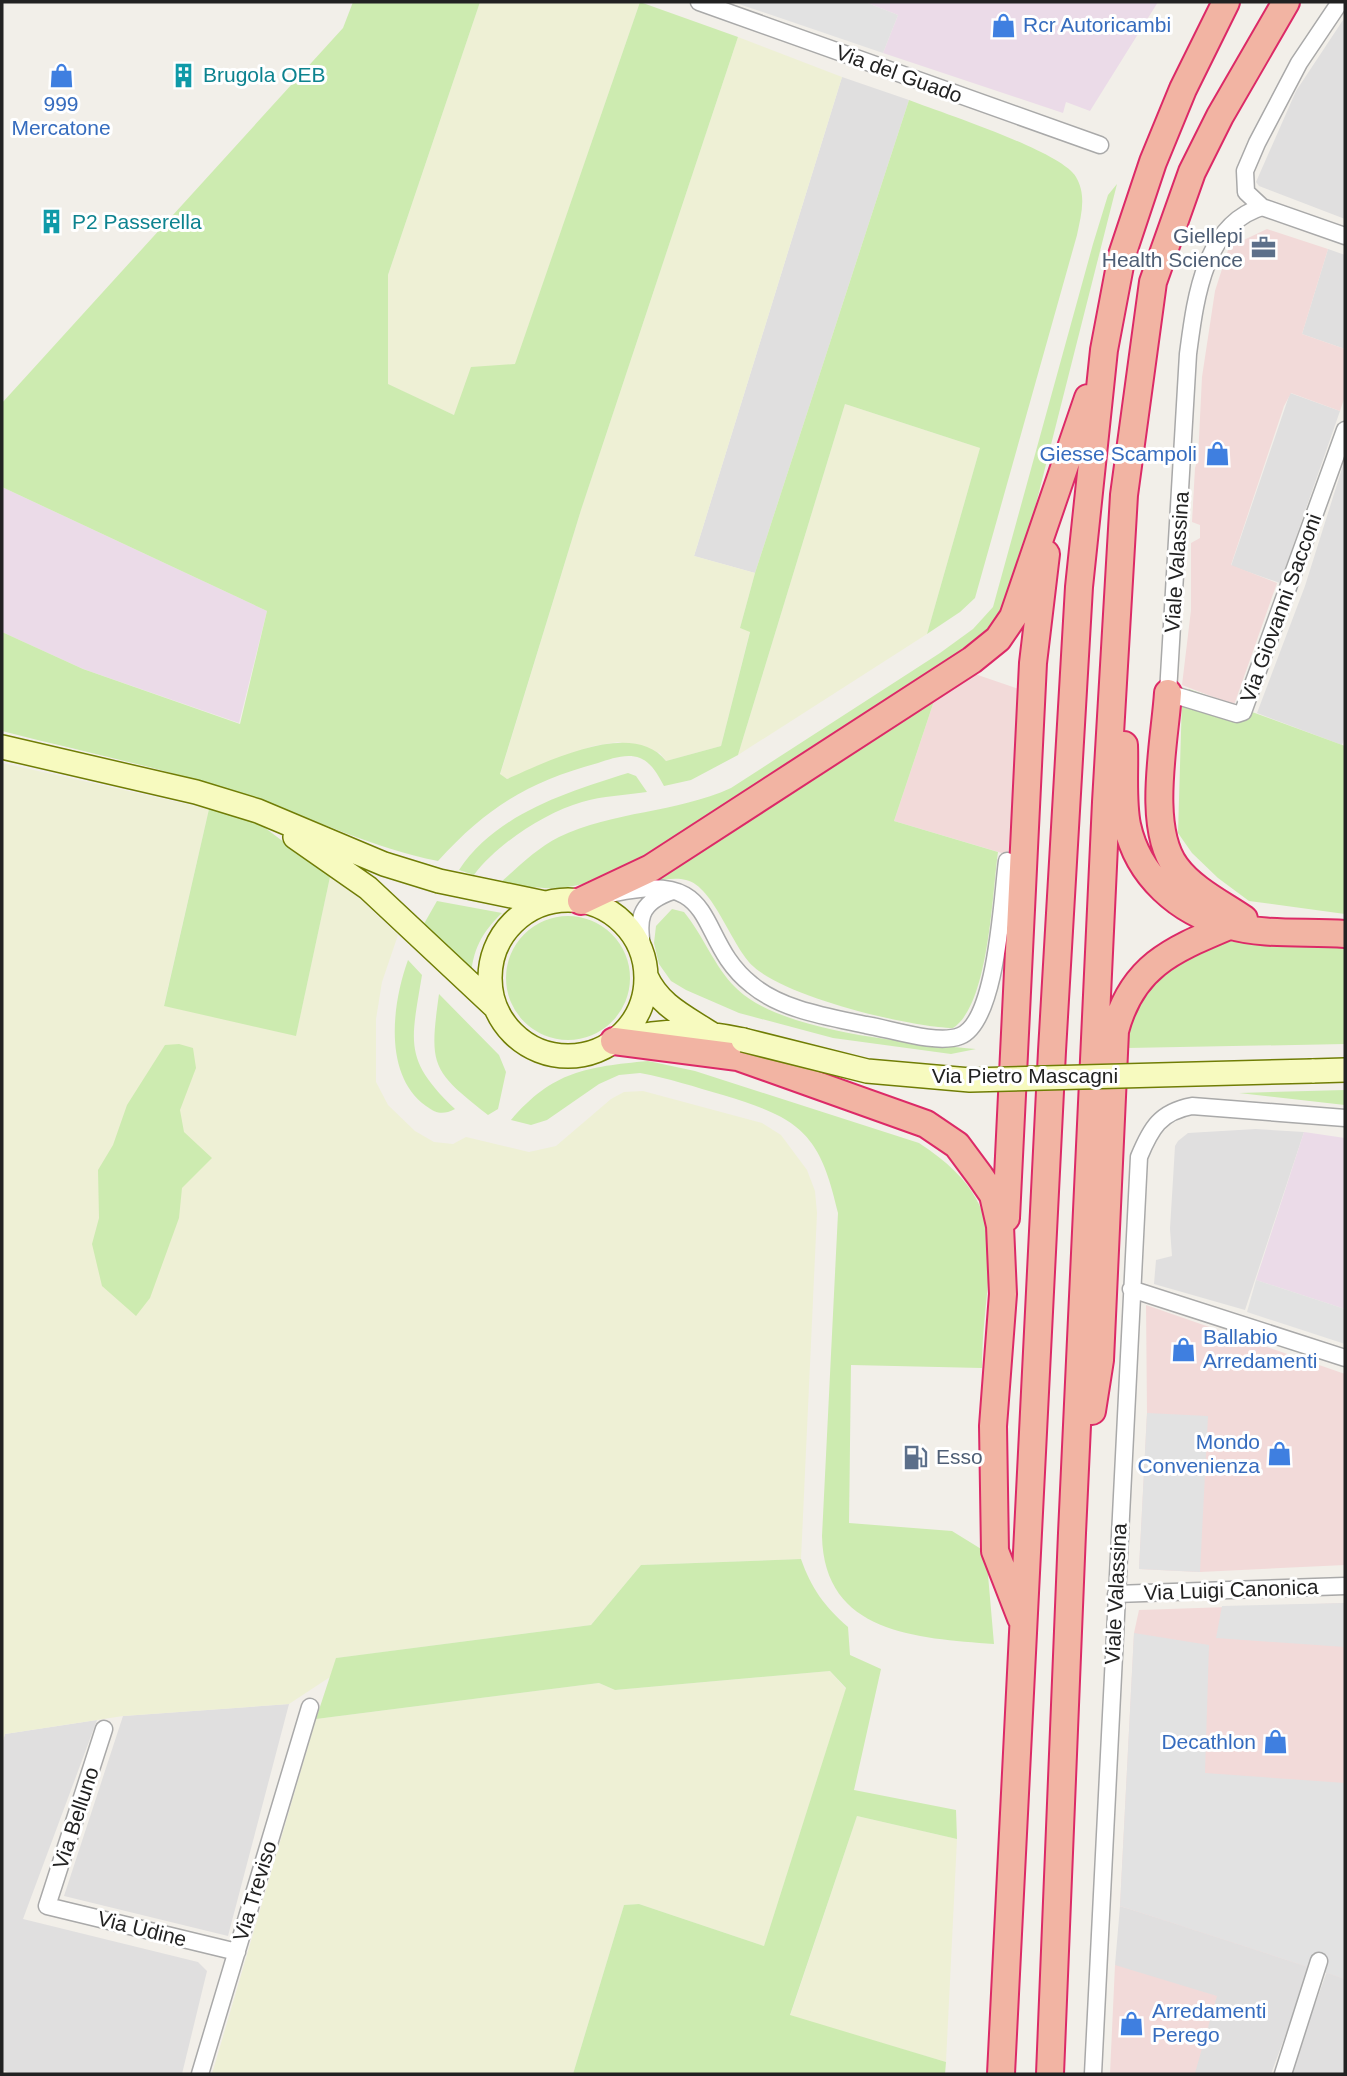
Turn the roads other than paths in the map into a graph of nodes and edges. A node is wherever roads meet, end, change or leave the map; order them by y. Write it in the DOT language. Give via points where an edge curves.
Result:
graph roads {
  1 [pos="699,2"];
  2 [pos="1226,2"];
  3 [pos="1286,2"];
  4 [pos="1339,2"];
  5 [pos="1100,145"];
  6 [pos="1262,207"];
  7 [pos="1345,236"];
  8 [pos="1104,350"];
  9 [pos="1345,430"];
  10 [pos="1051,511"];
  11 [pos="1118,603"];
  12 [pos="1168,693"];
  13 [pos="2,747"];
  14 [pos="258,811"];
  15 [pos="1007,861"];
  16 [pos="674,891"];
  17 [pos="581,901"];
  18 [pos="545,903"];
  19 [pos="1229,926"];
  20 [pos="1260,929"];
  21 [pos="1345,934"];
  22 [pos="645,969"];
  23 [pos="494,1006"];
  24 [pos="710,1033"];
  25 [pos="614,1041"];
  26 [pos="1345,1070"];
  27 [pos="1345,1118"];
  28 [pos="1131,1289"];
  29 [pos="1003,1294"];
  30 [pos="1345,1357"];
  31 [pos="1072,1534"];
  32 [pos="1345,1586"];
  33 [pos="1116,1594"];
  34 [pos="1025,1628"];
  35 [pos="310,1707"];
  36 [pos="104,1729"];
  37 [pos="47,1906"];
  38 [pos="237,1952"];
  39 [pos="1319,1961"];
  40 [pos="200,2074"];
  41 [pos="1001,2074"];
  42 [pos="1050,2074"];
  43 [pos="1093,2074"];
  44 [pos="1283,2074"];
  1 -- 5 [label="street, Via del Guado"];
  2 -- 8 [label="highway" via="1153,162 1122,255"];
  3 -- 11 [label="highway" via="1197,161 1153,282 1124,495"];
  4 -- 6 [label="street" via="1299,63 1245,171 1246,192"];
  6 -- 7 [label="street"];
  6 -- 12 [label="street, Viale Valassina" via="1241,216 1221,235 1195,305 1188,354"];
  8 -- 10 [label="highway"];
  8 -- 34 [label="highway" via="1078,601"];
  9 -- 12 [label="street, Via Giovanni Sacconi" via="1244,712 1237,714"];
  10 -- 17 [label="highway" via="1013,617 998,639 673,854"];
  10 -- 29 [label="highway" via="1032,676"];
  11 -- 19 [label="highway" via="1127,824 1138,855 1165,893 1186,908"];
  11 -- 31 [label="highway"];
  12 -- 20 [label="highway" via="1160,802 1166,849 1176,868 1205,894"];
  13 -- 14 [label="main road"];
  14 -- 18 [label="main road" via="384,864 439,881"];
  14 -- 23 [label="main road" via="368,888"];
  15 -- 16 [label="street" via="988,996 974,1025 961,1036 940,1039 791,1006 754,987 730,962 703,911"];
  16 -- 17 [label="street" via="639,889"];
  16 -- 22 [label="street" via="644,908 640,923"];
  17 -- 18 [label="main road"];
  17 -- 22 [label="main road" via="606,910 626,926"];
  18 -- 23 [label="main road" via="515,920 495,948 489,983"];
  19 -- 20 [label="highway"];
  19 -- 31 [label="highway" via="1181,946 1153,964 1122,1004 1115,1031 1100,1360"];
  20 -- 21 [label="highway"];
  22 -- 24 [label="main road, Via Pietro Mascagni" via="654,995"];
  22 -- 25 [label="main road" via="641,1006"];
  23 -- 25 [label="main road" via="517,1038 552,1055 578,1056"];
  24 -- 25 [label="main road, Via Pietro Mascagni" via="658,1031"];
  24 -- 26 [label="main road, Via Pietro Mascagni, bridge" via="867,1071 970,1080"];
  25 -- 29 [label="highway" via="738,1057 926,1124 957,1145 993,1195 1000,1226"];
  27 -- 28 [label="street, Viale Valassina" via="1192,1106 1158,1119 1139,1157"];
  28 -- 30 [label="street"];
  28 -- 33 [label="street, Viale Valassina"];
  29 -- 34 [label="highway" via="993,1426 995,1551"];
  31 -- 42 [label="highway"];
  32 -- 33 [label="street, Via Luigi Canonica"];
  33 -- 43 [label="street, Viale Valassina"];
  34 -- 41 [label="highway"];
  35 -- 38 [label="street, Via Treviso"];
  36 -- 37 [label="street, Via Belluno"];
  37 -- 38 [label="street, Via Udine"];
  38 -- 40 [label="street, Via Treviso"];
  39 -- 44 [label="street"];
}
